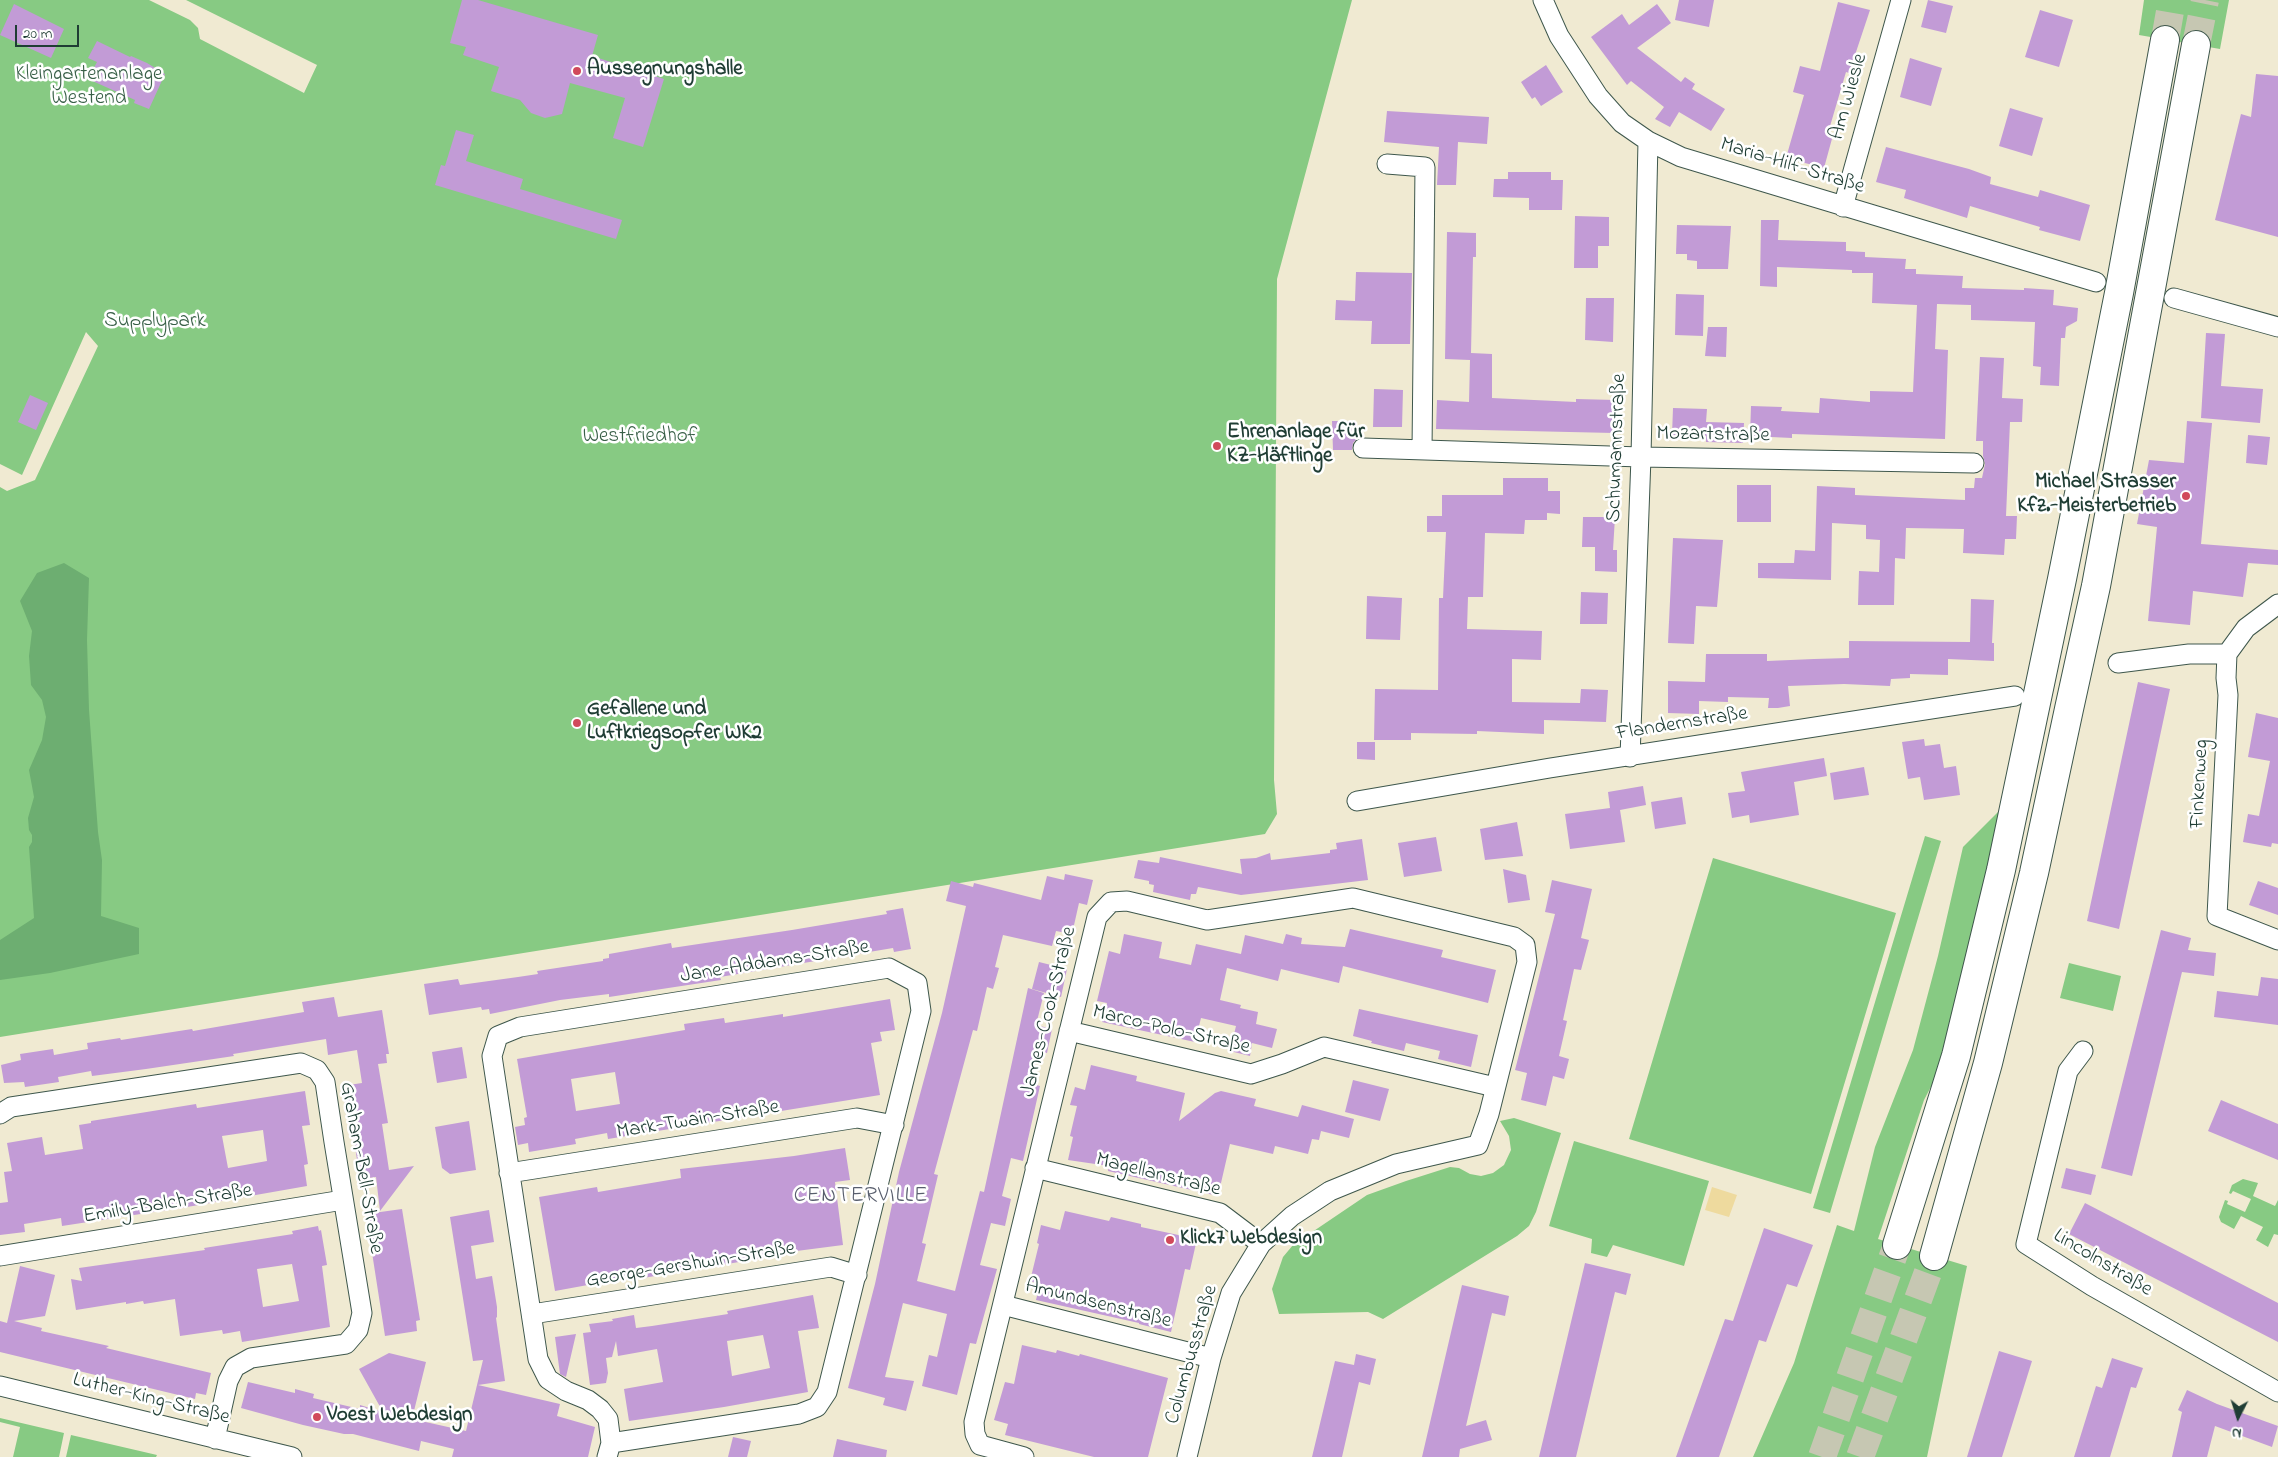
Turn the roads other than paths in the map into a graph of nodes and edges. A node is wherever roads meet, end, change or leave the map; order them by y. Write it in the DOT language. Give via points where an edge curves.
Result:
graph roads {
  1 [pos="1543,0"];
  2 [pos="1901,0"];
  3 [pos="2165,40"];
  4 [pos="2196,45"];
  5 [pos="1648,141"];
  6 [pos="1387,164"];
  7 [pos="1843,207"];
  8 [pos="2096,282"];
  9 [pos="2174,298"];
  10 [pos="2278,327"];
  11 [pos="1363,448"];
  12 [pos="1422,450"];
  13 [pos="1641,457"];
  14 [pos="1974,463"];
  15 [pos="2278,604"];
  16 [pos="2227,654"];
  17 [pos="2118,663"];
  18 [pos="2015,696"];
  19 [pos="1630,756"];
  20 [pos="1357,801"];
  21 [pos="2278,940"];
  22 [pos="1069,1031"];
  23 [pos="2083,1051"];
  24 [pos="1495,1087"];
  25 [pos="0,1114"];
  26 [pos="894,1125"];
  27 [pos="1478,1145"];
  28 [pos="1035,1168"];
  29 [pos="509,1173"];
  30 [pos="343,1200"];
  31 [pos="1262,1244"];
  32 [pos="1898,1245"];
  33 [pos="0,1256"];
  34 [pos="1934,1256"];
  35 [pos="856,1275"];
  36 [pos="1003,1305"];
  37 [pos="532,1314"];
  38 [pos="1211,1358"];
  39 [pos="0,1386"];
  40 [pos="2278,1392"];
  41 [pos="215,1439"];
  42 [pos="609,1450"];
  43 [pos="292,1457"];
  44 [pos="1024,1457"];
  45 [pos="1187,1457"];
  1 -- 5 [label="street, Maria-Hilf-Straße" via="1559,36 1598,96 1622,123"];
  2 -- 7 [label="street, Am Wiesle"];
  3 -- 32 [label="highway" via="2119,292 2001,870 1956,1056"];
  4 -- 34 [label="highway" via="2096,586 2055,777 1988,1063"];
  5 -- 7 [label="street, Maria-Hilf-Straße" via="1681,157"];
  5 -- 13 [label="street, Schumannstraße"];
  6 -- 12 [label="street" via="1426,167"];
  7 -- 8 [label="street, Maria-Hilf-Straße"];
  9 -- 10 [label="street"];
  11 -- 12 [label="street, Mozartstraße"];
  12 -- 13 [label="street, Mozartstraße"];
  13 -- 14 [label="street, Mozartstraße"];
  13 -- 19 [label="street, Schumannstraße"];
  15 -- 16 [label="street" via="2246,628"];
  16 -- 17 [label="street" via="2189,654"];
  16 -- 21 [label="street, Finkenweg" via="2228,694 2217,916"];
  18 -- 19 [label="street, Flandernstraße"];
  19 -- 20 [label="street, Flandernstraße"];
  22 -- 24 [label="street, Marco-Polo-Straße" via="1251,1074 1324,1047"];
  22 -- 24 [label="street, James-Cook-Straße" via="1097,917 1111,902 1127,900 1207,920 1353,898 1514,937 1525,945 1528,962"];
  22 -- 28 [label="street, James-Cook-Straße"];
  23 -- 40 [label="street, Lincolnstraße" via="2068,1071 2026,1244 2092,1286"];
  24 -- 27 [label="street, James-Cook-Straße"];
  25 -- 30 [label="street, Graham-Bell-Straße" via="11,1107 301,1063 317,1070 325,1082"];
  26 -- 29 [label="street, Mark-Twain-Straße" via="857,1118"];
  26 -- 29 [label="street, Jane-Addams-Straße" via="921,1011 917,982 889,968 520,1027 498,1036 492,1056"];
  26 -- 35 [label="street, Jane-Addams-Straße"];
  27 -- 31 [label="street, Columbusstraße" via="1396,1164 1330,1191 1292,1216"];
  28 -- 31 [label="street, Magellanstraße" via="1220,1214"];
  28 -- 36 [label="street, James-Cook-Straße"];
  29 -- 37 [label="street, Jane-Addams-Straße"];
  30 -- 33 [label="street, Emily-Balch-Straße"];
  30 -- 41 [label="street, Graham-Bell-Straße" via="362,1313 358,1330 346,1344 251,1358 235,1367 228,1381"];
  31 -- 38 [label="street, Columbusstraße" via="1231,1294"];
  35 -- 37 [label="street, George-Gershwin-Straße" via="831,1267"];
  35 -- 42 [label="street, Jane-Addams-Straße" via="827,1392 817,1407 799,1414"];
  36 -- 38 [label="street, Amundsenstraße"];
  36 -- 44 [label="street, James-Cook-Straße" via="974,1422 975,1434 980,1445"];
  37 -- 42 [label="street, Jane-Addams-Straße" via="538,1359 548,1379 600,1408 608,1419"];
  38 -- 45 [label="street, Columbusstraße"];
  39 -- 41 [label="street, Luther-King-Straße"];
  41 -- 43 [label="street, Luther-King-Straße"];
}
